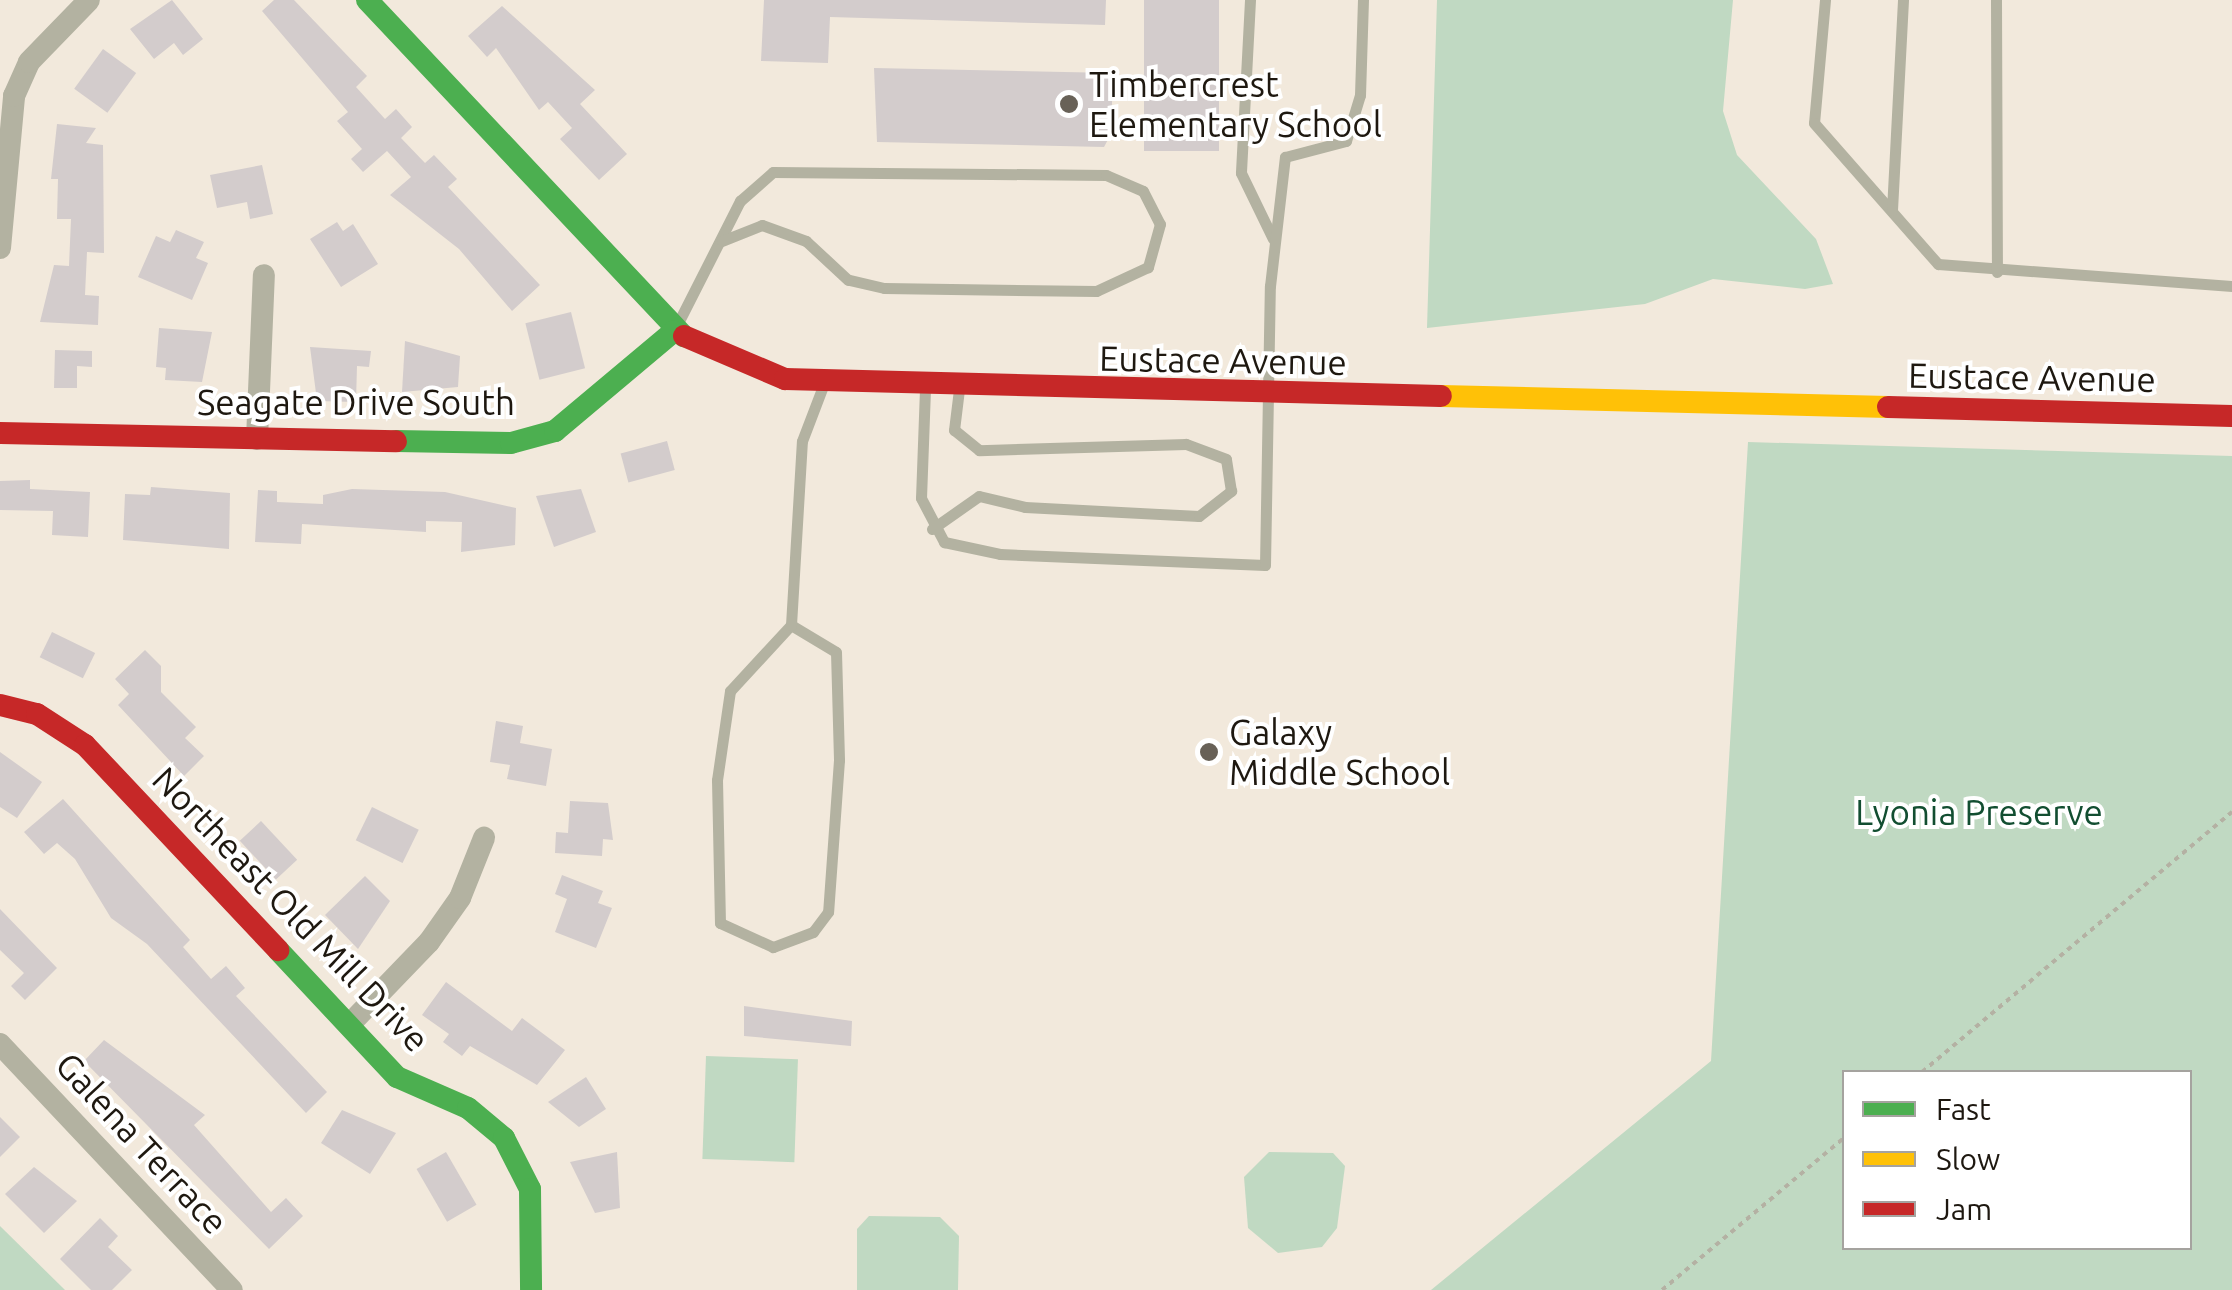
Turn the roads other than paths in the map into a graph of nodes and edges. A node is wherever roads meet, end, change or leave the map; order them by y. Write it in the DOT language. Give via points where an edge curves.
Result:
graph roads {
  1 [pos="89,0"];
  2 [pos="368,0"];
  3 [pos="1250,0"];
  4 [pos="1363,0"];
  5 [pos="1825,0"];
  6 [pos="1903,0"];
  7 [pos="1996,0"];
  8 [pos="1892,211"];
  9 [pos="1273,238"];
  10 [pos="722,241"];
  11 [pos="0,248"];
  12 [pos="1997,272"];
  13 [pos="264,275"];
  14 [pos="2232,286"];
  15 [pos="674,331"];
  16 [pos="823,386"];
  17 [pos="925,389"];
  18 [pos="960,389"];
  19 [pos="1269,396"];
  20 [pos="2232,416"];
  21 [pos="0,433"];
  22 [pos="257,439"];
  23 [pos="932,530"];
  24 [pos="790,626"];
  25 [pos="0,705"];
  26 [pos="484,838"];
  27 [pos="350,1024"];
  28 [pos="0,1044"];
  29 [pos="232,1290"];
  30 [pos="531,1290"];
  1 -- 11 [label="street" via="30,62 14,96"];
  2 -- 15 [label="street, Eustace Avenue"];
  3 -- 9 [label="lane" via="1241,173"];
  4 -- 9 [label="lane" via="1360,96 1346,142 1284,157"];
  5 -- 8 [label="lane" via="1814,122"];
  6 -- 8 [label="lane"];
  7 -- 12 [label="lane"];
  8 -- 12 [label="lane" via="1938,264"];
  9 -- 19 [label="lane"];
  10 -- 10 [label="lane" via="762,225 806,241 848,280 884,288 1096,291 1148,266 1160,224 1143,190 1106,174 808,168 773,172 740,201"];
  10 -- 15 [label="lane"];
  12 -- 14 [label="lane"];
  13 -- 22 [label="street"];
  15 -- 16 [label="street, Eustace Avenue" via="722,358"];
  15 -- 22 [label="street, Seagate Drive South" via="555,432 510,444"];
  16 -- 17 [label="street, Eustace Avenue"];
  16 -- 24 [label="lane" via="802,441"];
  17 -- 18 [label="street, Eustace Avenue"];
  17 -- 23 [label="lane" via="920,498"];
  18 -- 19 [label="street, Eustace Avenue"];
  18 -- 23 [label="lane" via="954,430 979,450 1186,444 1226,459 1231,491 1198,516 1025,507 979,496"];
  19 -- 20 [label="street, Eustace Avenue"];
  19 -- 23 [label="lane" via="1267,558 1257,570 1000,554 944,542"];
  21 -- 22 [label="street, Seagate Drive South"];
  24 -- 24 [label="lane" via="730,690 717,780 720,923 773,948 813,932 828,912 839,760 836,652"];
  25 -- 27 [label="street, Northeast Old Mill Drive" via="38,714 85,745"];
  26 -- 27 [label="street" via="460,898"];
  27 -- 30 [label="street, Northeast Old Mill Drive" via="397,1076 468,1108 512,1149 533,1209"];
  28 -- 29 [label="street, Galena Terrace"];
}
